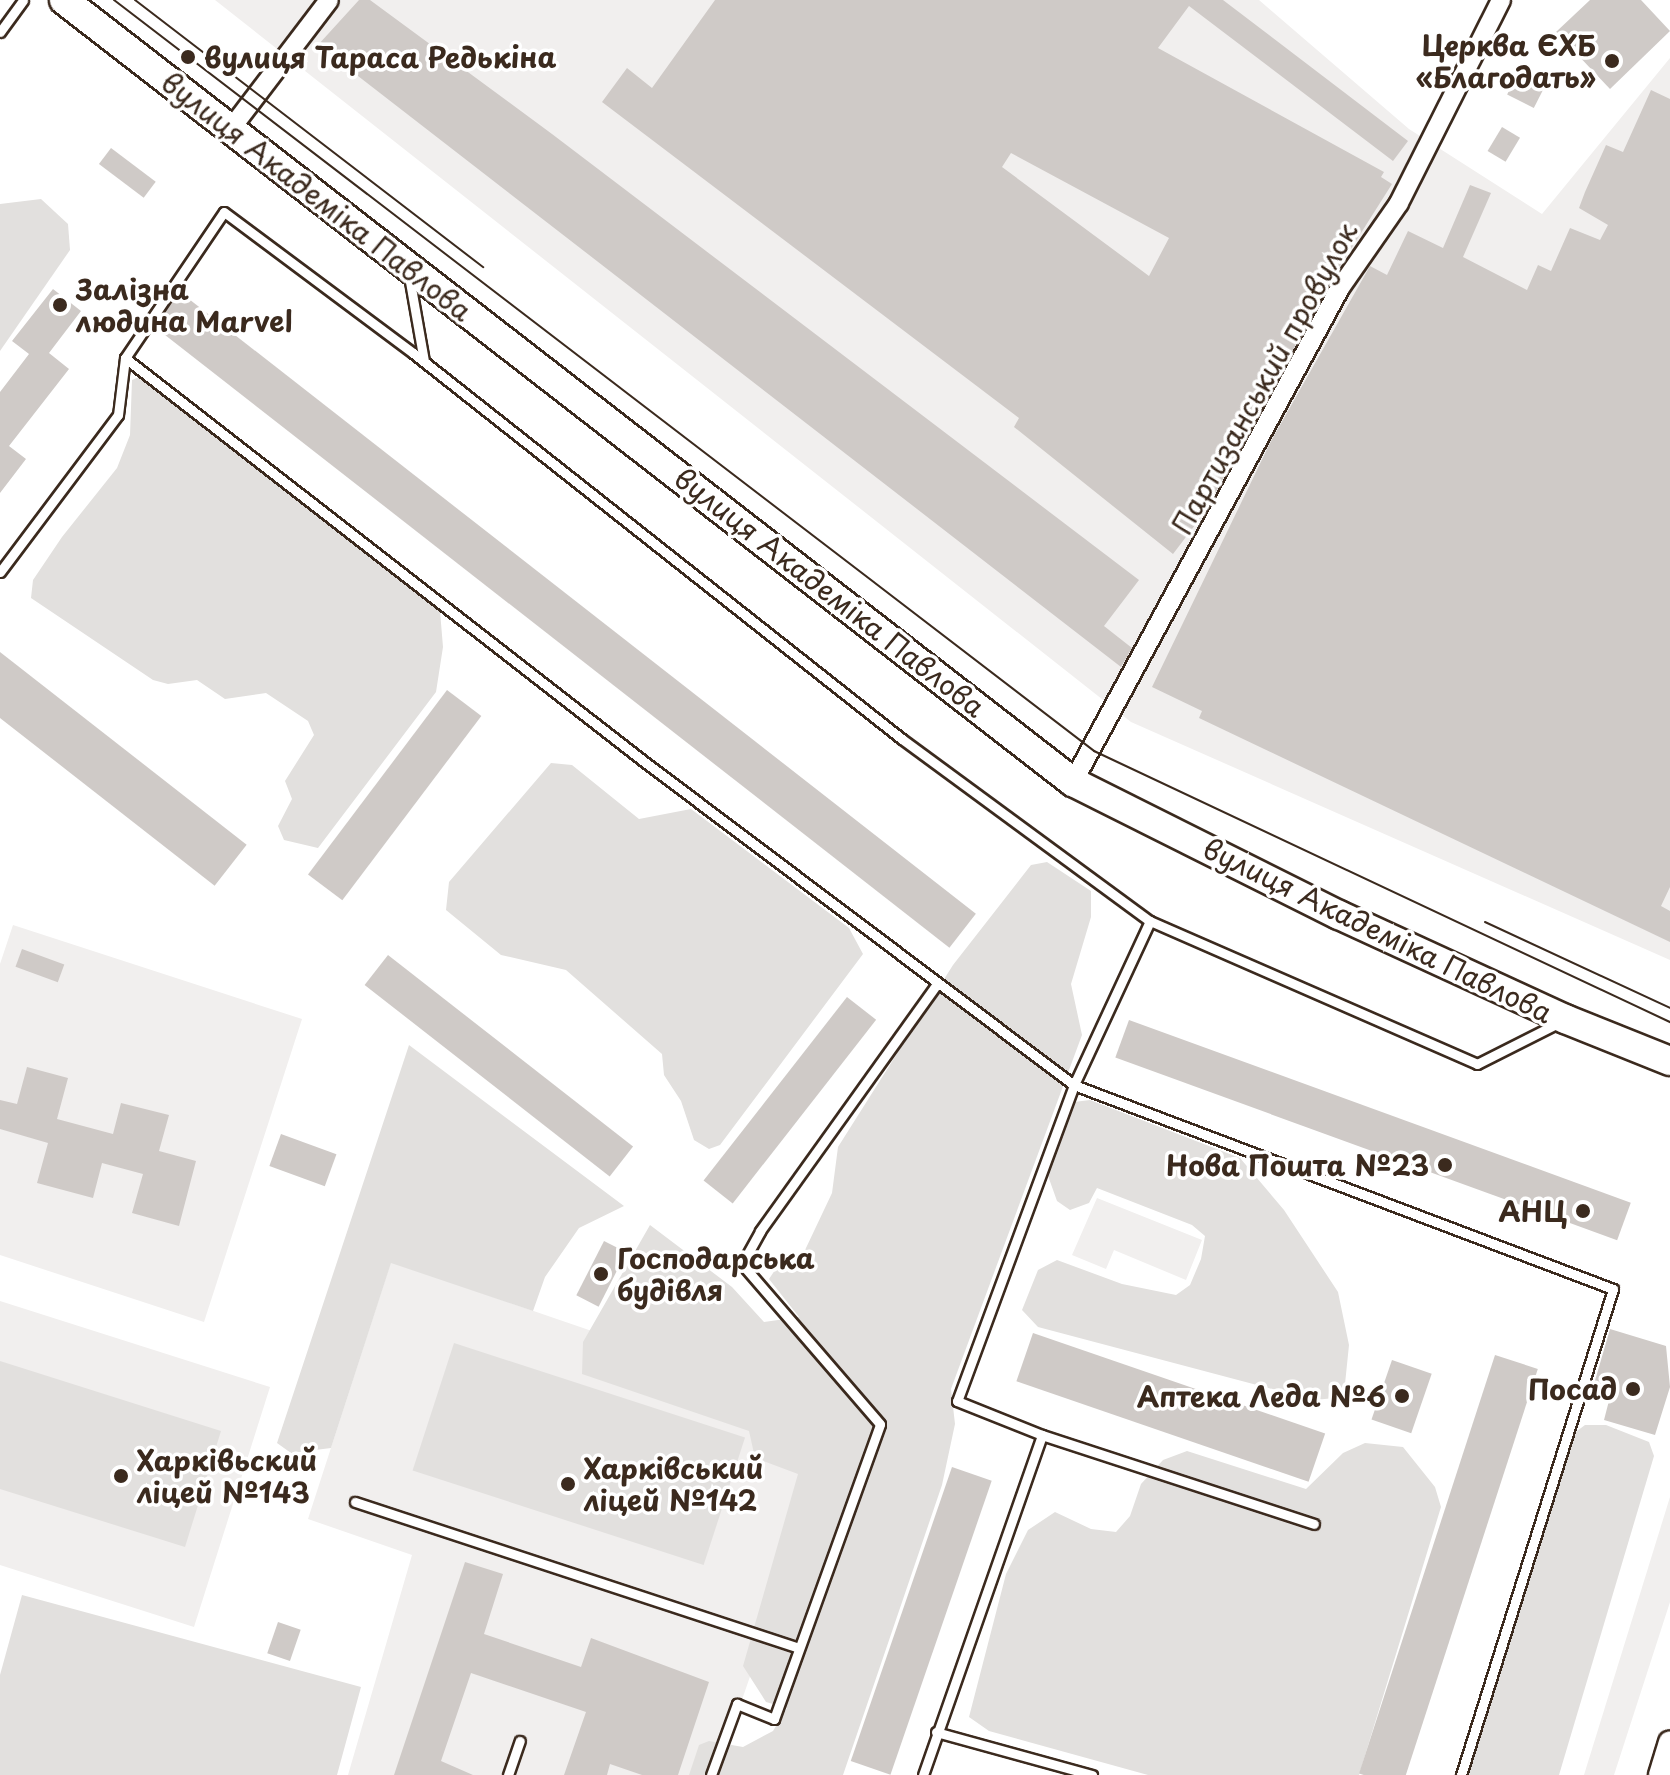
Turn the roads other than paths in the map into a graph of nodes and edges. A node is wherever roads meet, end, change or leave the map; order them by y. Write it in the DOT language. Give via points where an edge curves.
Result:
graph roads {
  1 [pos="23,0"];
  2 [pos="64,0"];
  3 [pos="329,0"];
  4 [pos="1501,0"];
  5 [pos="0,32"];
  6 [pos="230,130"];
  7 [pos="407,265"];
  8 [pos="125,358"];
  9 [pos="424,361"];
  10 [pos="0,572"];
  11 [pos="1073,782"];
  12 [pos="1150,921"];
  13 [pos="936,985"];
  14 [pos="1565,1019"];
  15 [pos="1670,1061"];
  16 [pos="1074,1085"];
  17 [pos="1042,1435"];
  18 [pos="355,1502"];
  19 [pos="1314,1524"];
  20 [pos="799,1648"];
  21 [pos="936,1732"];
  22 [pos="520,1741"];
  23 [pos="1670,1742"];
  24 [pos="508,1775"];
  25 [pos="711,1775"];
  26 [pos="923,1775"];
  27 [pos="1092,1775"];
  28 [pos="1461,1775"];
  29 [pos="1660,1775"];
  1 -- 5 [label="lane"];
  2 -- 6 [label="main road, вулиця Академіка Павлова"];
  3 -- 6 [label="street"];
  4 -- 11 [label="street, Партизанський провулок" via="1404,193 1340,288"];
  6 -- 7 [label="main road, вулиця Академіка Павлова"];
  7 -- 9 [label="lane"];
  7 -- 11 [label="main road, вулиця Академіка Павлова"];
  8 -- 9 [label="lane" via="224,212"];
  8 -- 10 [label="lane" via="118,415"];
  8 -- 13 [label="lane"];
  9 -- 12 [label="lane" via="902,739"];
  11 -- 14 [label="main road, вулиця Академіка Павлова"];
  12 -- 14 [label="lane" via="1477,1064"];
  12 -- 16 [label="lane"];
  13 -- 16 [label="lane"];
  13 -- 20 [label="lane" via="760,1231 742,1264 880,1424"];
  14 -- 15 [label="main road, вулиця Академіка Павлова"];
  16 -- 17 [label="lane" via="957,1401"];
  16 -- 28 [label="lane" via="1613,1289"];
  17 -- 19 [label="lane"];
  17 -- 21 [label="lane"];
  18 -- 20 [label="lane"];
  20 -- 25 [label="lane" via="774,1719 737,1704"];
  21 -- 26 [label="lane"];
  21 -- 27 [label="lane"];
  22 -- 24 [label="lane"];
  23 -- 29 [label="street"];
}
